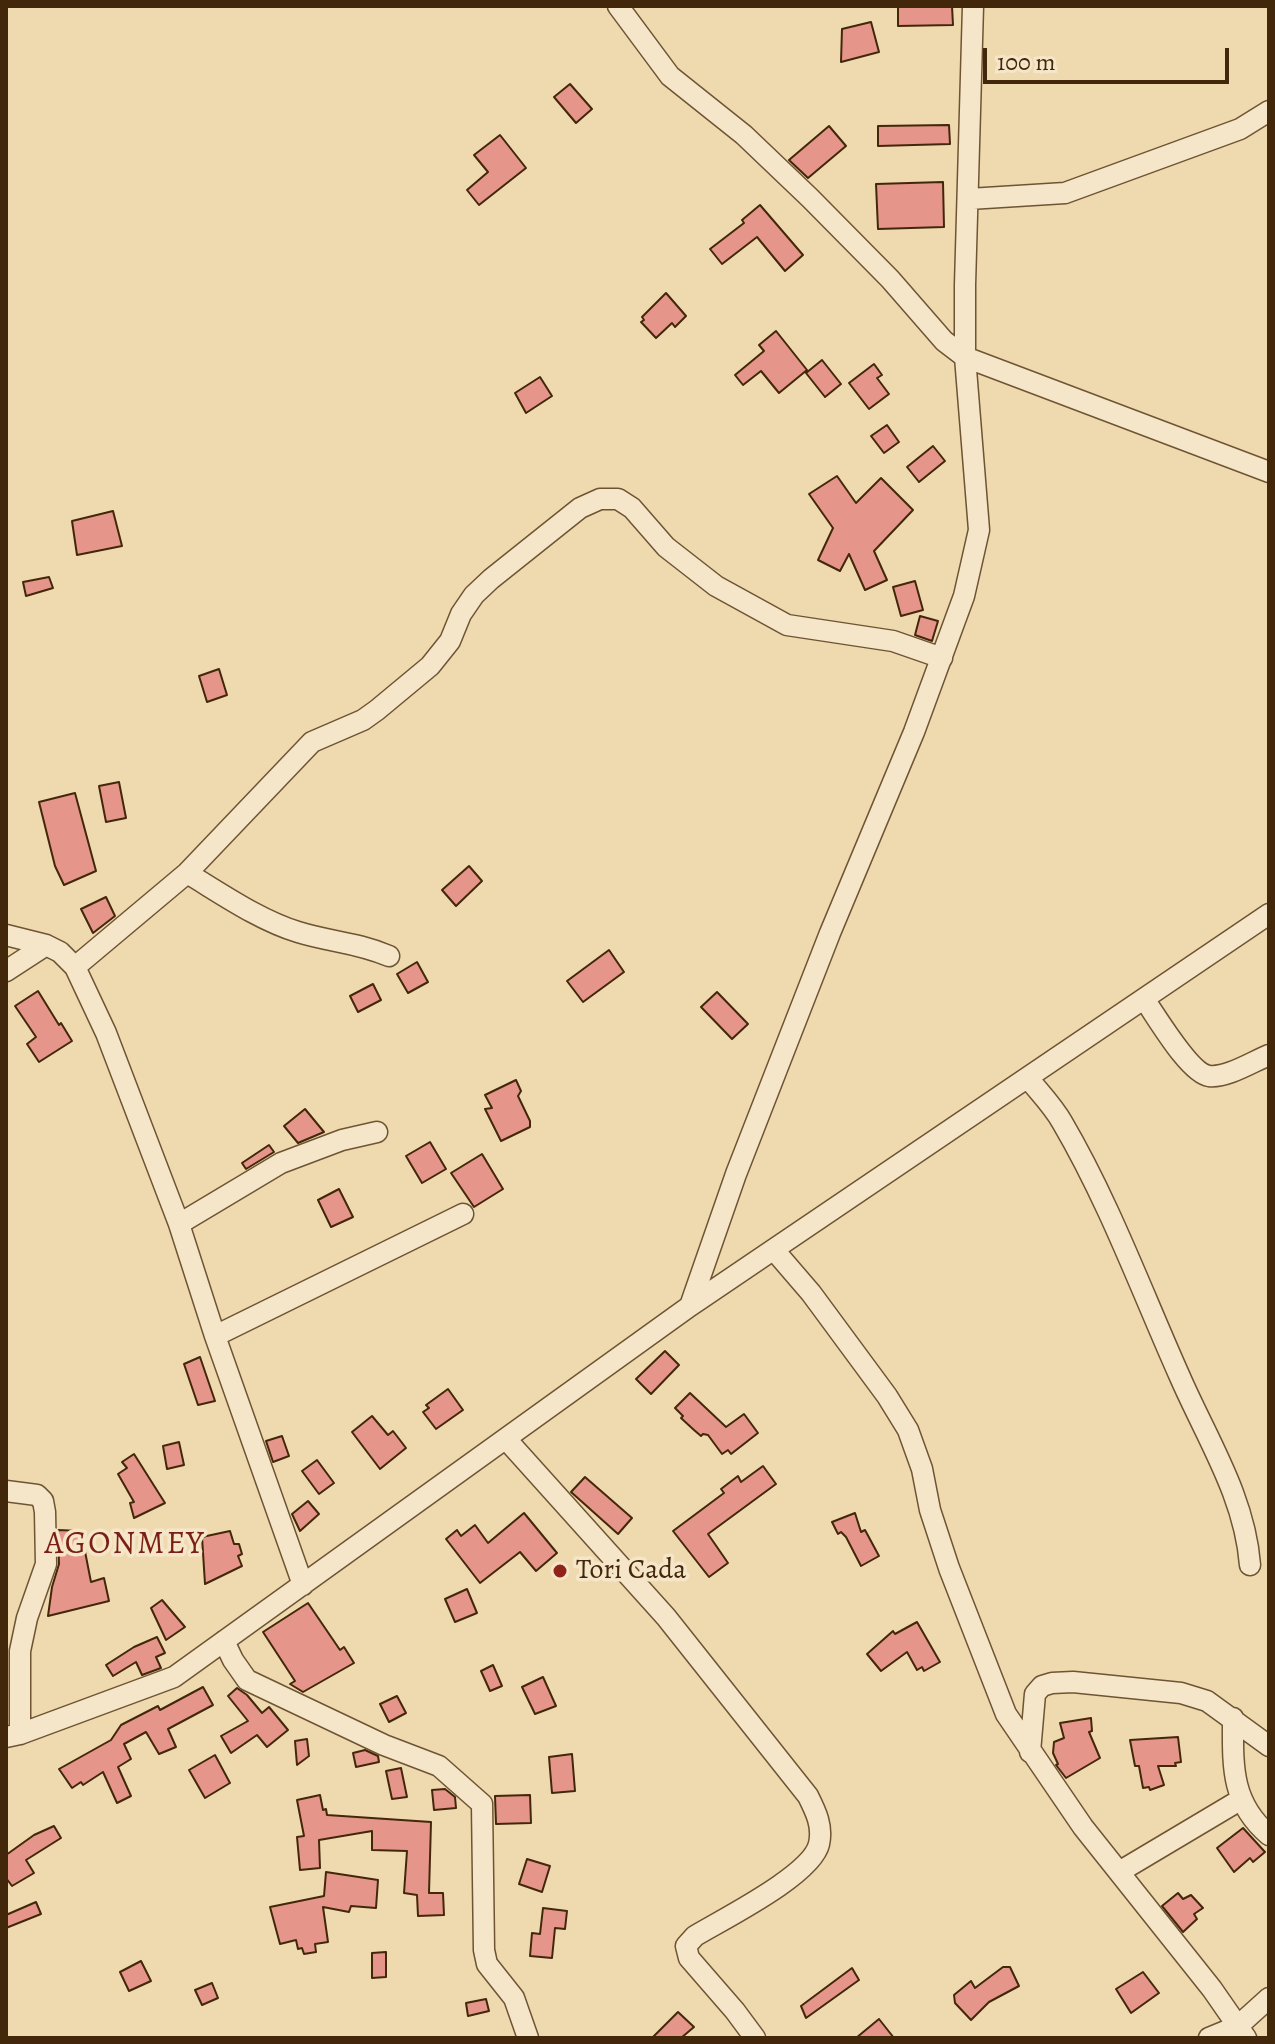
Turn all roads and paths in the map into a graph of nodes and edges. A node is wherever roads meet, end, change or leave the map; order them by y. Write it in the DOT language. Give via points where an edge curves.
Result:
graph roads {
  1 [pos="618,6"];
  2 [pos="973,6"];
  3 [pos="1269,111"];
  4 [pos="969,199"];
  5 [pos="965,357"];
  6 [pos="1269,472"];
  7 [pos="942,658"];
  8 [pos="187,873"];
  9 [pos="1269,914"];
  10 [pos="6,935"];
  11 [pos="46,945"];
  12 [pos="389,956"];
  13 [pos="75,967"];
  14 [pos="6,971"];
  15 [pos="1144,999"];
  16 [pos="1269,1055"];
  17 [pos="1028,1078"];
  18 [pos="377,1132"];
  19 [pos="463,1214"];
  20 [pos="179,1224"];
  21 [pos="774,1250"];
  22 [pos="690,1306"];
  23 [pos="215,1336"];
  24 [pos="506,1439"];
  25 [pos="6,1491"];
  26 [pos="1250,1565"];
  27 [pos="303,1585"];
  28 [pos="224,1641"];
  29 [pos="1233,1718"];
  30 [pos="13,1736"];
  31 [pos="1269,1746"];
  32 [pos="1030,1752"];
  33 [pos="1240,1800"];
  34 [pos="1269,1835"];
  35 [pos="1119,1872"];
  36 [pos="1269,1998"];
  37 [pos="1242,2032"];
  38 [pos="528,2038"];
  39 [pos="755,2038"];
  40 [pos="1209,2038"];
  1 -- 5 [label="street" via="670,76 744,135"];
  2 -- 4 [label="street"];
  3 -- 4 [label="street" via="1227,134 1065,193"];
  4 -- 5 [label="street"];
  5 -- 6 [label="street"];
  5 -- 7 [label="street" via="979,530"];
  7 -- 8 [label="street" via="893,641 787,625 716,586 666,547 632,508 618,499 600,499 580,508 491,579 474,595 430,666 377,710 312,742"];
  7 -- 22 [label="street" via="736,1174"];
  8 -- 12 [label="street" via="298,932"];
  8 -- 13 [label="street"];
  9 -- 15 [label="street"];
  10 -- 11 [label="street"];
  11 -- 13 [label="street"];
  11 -- 14 [label="street"];
  13 -- 20 [label="street"];
  15 -- 16 [label="street" via="1194,1069 1207,1076"];
  15 -- 17 [label="street"];
  17 -- 21 [label="street"];
  17 -- 26 [label="street" via="1061,1120 1102,1200 1239,1503"];
  18 -- 20 [label="street" via="281,1163"];
  19 -- 23 [label="street"];
  20 -- 23 [label="street"];
  21 -- 22 [label="street"];
  21 -- 32 [label="street" via="811,1293 908,1430 949,1568 1006,1714"];
  22 -- 24 [label="street"];
  23 -- 27 [label="street"];
  24 -- 27 [label="street"];
  24 -- 39 [label="street" via="666,1617 808,1796 820,1821 819,1847 799,1873 686,1946 689,1958"];
  25 -- 30 [label="street" via="37,1495 45,1512 46,1564 20,1651"];
  27 -- 28 [label="street"];
  28 -- 30 [label="street" via="174,1677"];
  28 -- 38 [label="street" via="247,1680 439,1766 482,1804 484,1950 487,1964 514,1998"];
  29 -- 31 [label="street"];
  29 -- 32 [label="street" via="1207,1701 1181,1693 1052,1683 1035,1694"];
  29 -- 33 [label="street" via="1233,1768"];
  32 -- 35 [label="street"];
  33 -- 34 [label="street"];
  33 -- 35 [label="street"];
  35 -- 37 [label="street"];
  36 -- 37 [label="street"];
  37 -- 40 [label="street"];
}
